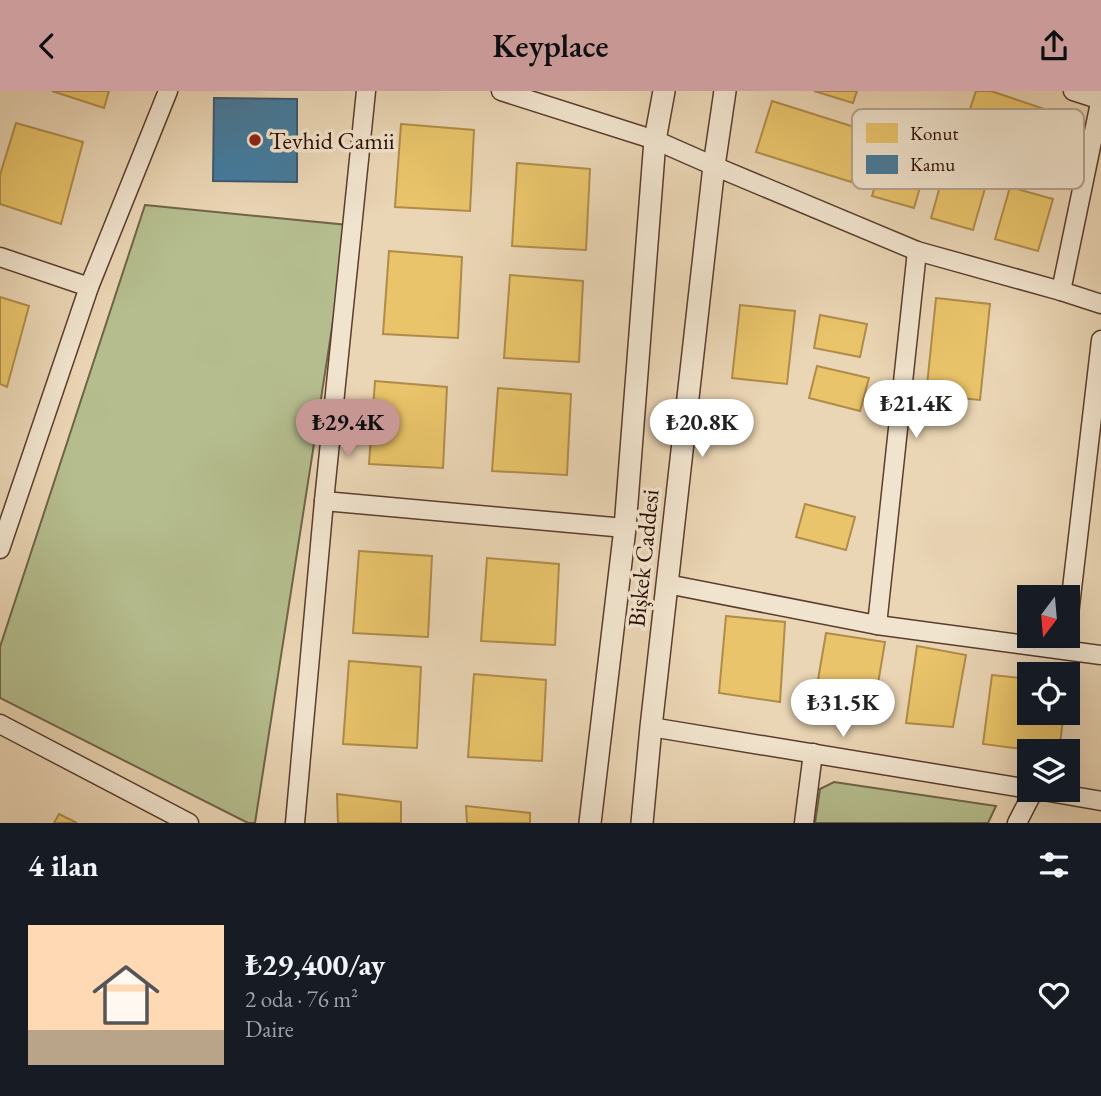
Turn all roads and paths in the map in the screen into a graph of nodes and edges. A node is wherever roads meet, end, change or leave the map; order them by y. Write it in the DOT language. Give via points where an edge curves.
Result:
graph roads {
  1 [pos="169,91"];
  2 [pos="366,91"];
  3 [pos="501,91"];
  4 [pos="664,91"];
  5 [pos="725,91"];
  6 [pos="1073,91"];
  7 [pos="1101,99"];
  8 [pos="655,140"];
  9 [pos="713,166"];
  10 [pos="1084,181"];
  11 [pos="1082,189"];
  12 [pos="917,251"];
  13 [pos="0,257"];
  14 [pos="89,287"];
  15 [pos="1061,291"];
  16 [pos="1101,304"];
  17 [pos="1101,340"];
  18 [pos="324,501"];
  19 [pos="625,529"];
  20 [pos="0,549"];
  21 [pos="667,583"];
  22 [pos="1073,585"];
  23 [pos="877,625"];
  24 [pos="1017,638"];
  25 [pos="1080,648"];
  26 [pos="1101,655"];
  27 [pos="0,725"];
  28 [pos="651,727"];
  29 [pos="813,754"];
  30 [pos="1017,787"];
  31 [pos="1080,797"];
  32 [pos="1101,801"];
  33 [pos="1026,802"];
  34 [pos="189,823"];
  35 [pos="295,823"];
  36 [pos="590,823"];
  37 [pos="642,823"];
  38 [pos="804,823"];
  39 [pos="1017,823"];
  1 -- 14 [label="street"];
  2 -- 18 [label="street"];
  3 -- 8 [label="street"];
  4 -- 8 [label="street, Bişkek Caddesi"];
  5 -- 9 [label="street, Bişkek Caddesi"];
  6 -- 7 [label="street"];
  7 -- 10 [label="street"];
  8 -- 9 [label="street"];
  8 -- 19 [label="street, Bişkek Caddesi"];
  9 -- 12 [label="street"];
  9 -- 21 [label="street, Bişkek Caddesi"];
  11 -- 15 [label="street"];
  12 -- 15 [label="street"];
  12 -- 23 [label="street"];
  13 -- 14 [label="street"];
  14 -- 20 [label="street"];
  15 -- 16 [label="street"];
  17 -- 22 [label="street"];
  18 -- 19 [label="street"];
  18 -- 35 [label="street"];
  19 -- 36 [label="street, Bişkek Caddesi"];
  21 -- 23 [label="street"];
  21 -- 28 [label="street, Bişkek Caddesi"];
  23 -- 24 [label="street"];
  25 -- 26 [label="street"];
  27 -- 34 [label="street"];
  28 -- 29 [label="street"];
  28 -- 37 [label="street, Bişkek Caddesi"];
  29 -- 30 [label="street"];
  29 -- 38 [label="street"];
  31 -- 32 [label="street"];
  33 -- 39 [label="street"];
}
